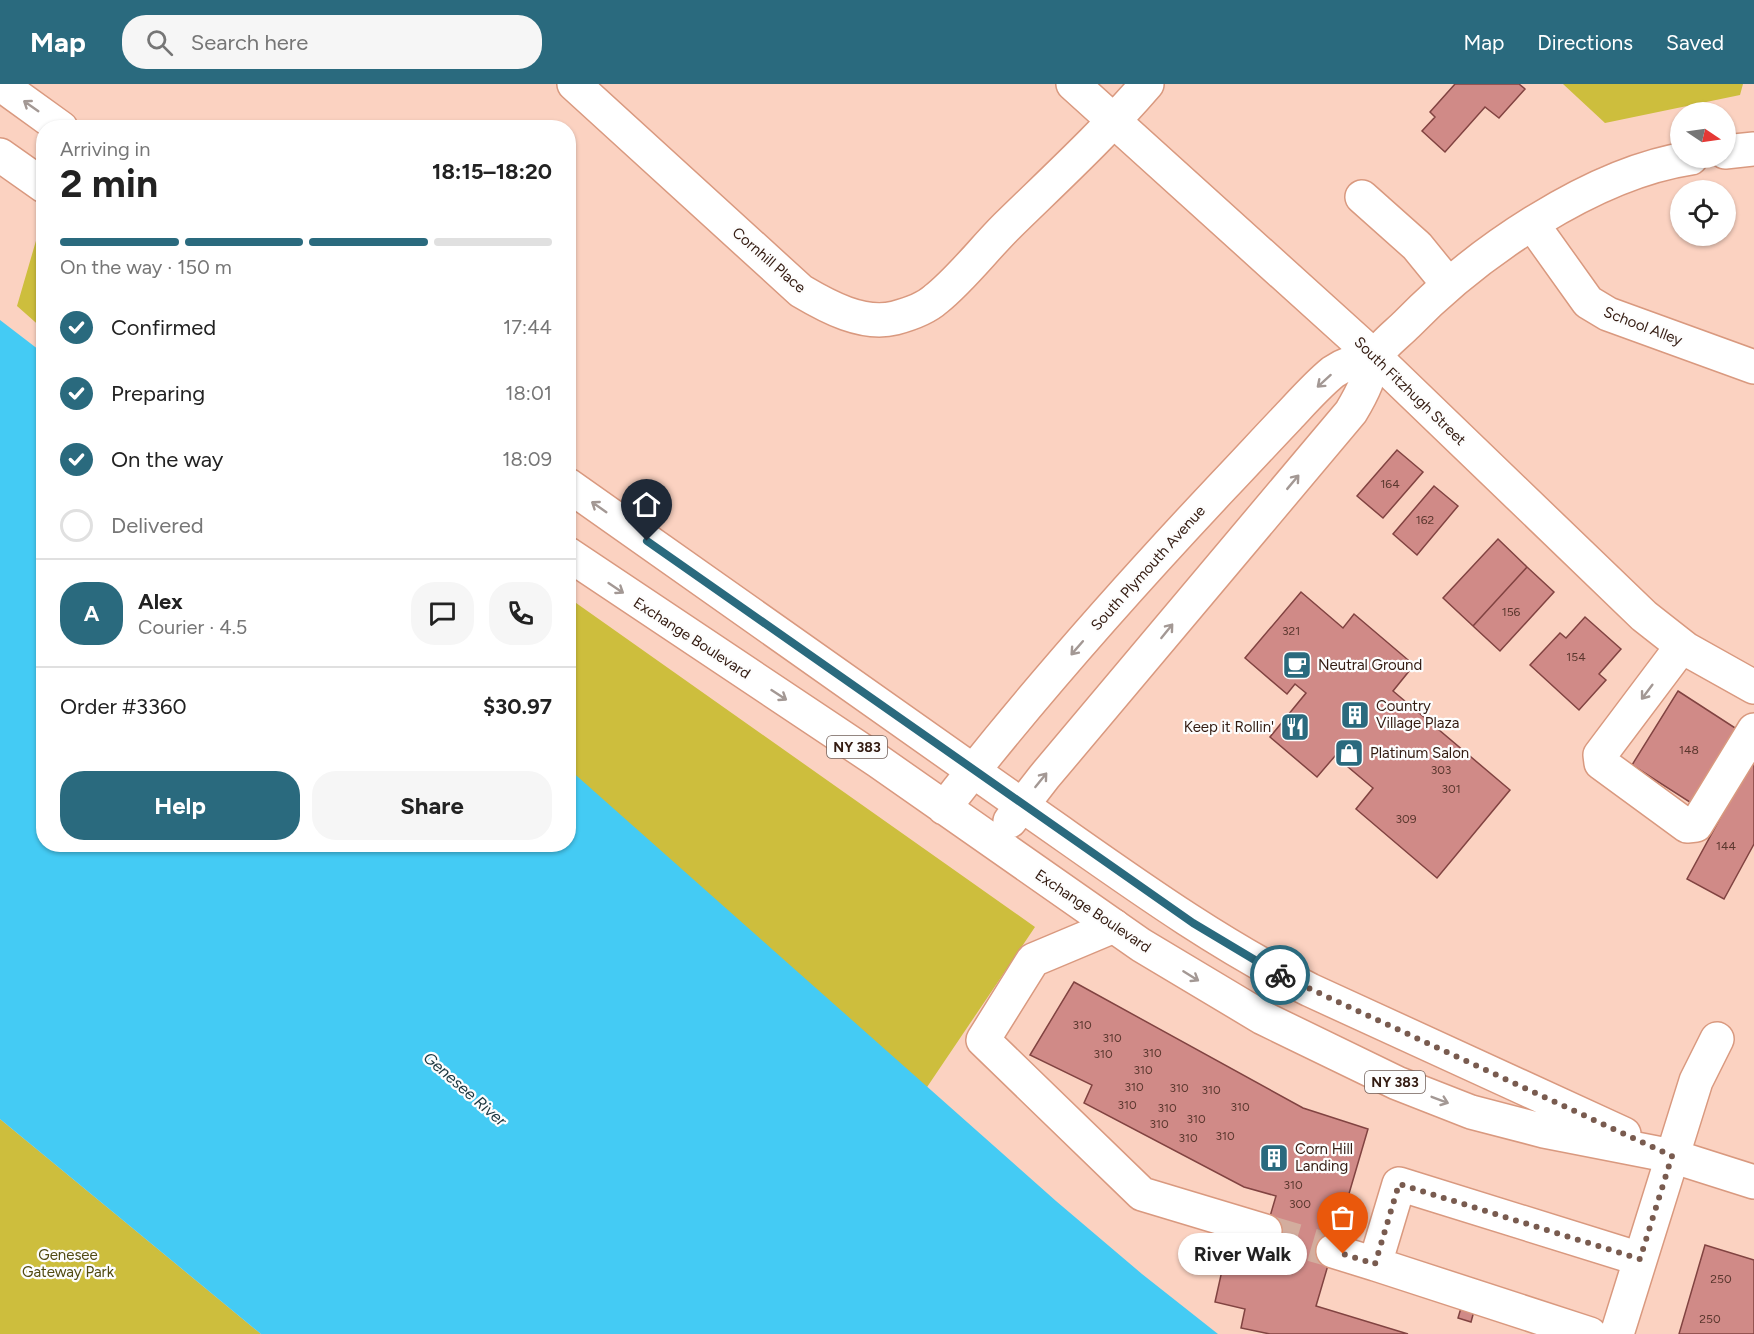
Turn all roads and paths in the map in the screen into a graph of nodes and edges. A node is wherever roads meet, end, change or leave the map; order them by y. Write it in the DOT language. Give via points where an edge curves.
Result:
graph roads {
  1 [pos="0,84"];
  2 [pos="574,84"];
  3 [pos="1073,84"];
  4 [pos="1147,84"];
  5 [pos="50,120"];
  6 [pos="1115,121"];
  7 [pos="1754,150"];
  8 [pos="1736,151"];
  9 [pos="0,155"];
  10 [pos="1670,161"];
  11 [pos="36,180"];
  12 [pos="1362,197"];
  13 [pos="1533,225"];
  14 [pos="1448,284"];
  15 [pos="1375,357"];
  16 [pos="1754,368"];
  17 [pos="576,491"];
  18 [pos="576,563"];
  19 [pos="1682,646"];
  20 [pos="1754,687"];
  21 [pos="1754,730"];
  22 [pos="973,771"];
  23 [pos="1022,805"];
  24 [pos="944,808"];
  25 [pos="993,843"];
  26 [pos="1114,926"];
  27 [pos="1717,1039"];
  28 [pos="1672,1156"];
  29 [pos="1754,1182"];
  30 [pos="1265,1231"];
  31 [pos="1333,1251"];
  32 [pos="1640,1259"];
  33 [pos="1375,1264"];
  34 [pos="1590,1334"];
  35 [pos="1617,1334"];
  5 -- 1 [label="main road, one-way"];
  2 -- 6 [label="main road, Cornhill Place" via="801,291 845,313 870,319 892,319 936,300"];
  3 -- 6 [label="main road, South Fitzhugh Street"];
  4 -- 6 [label="main road, Cornhill Place"];
  6 -- 15 [label="main road, South Fitzhugh Street"];
  7 -- 8 [label="main road"];
  9 -- 11 [label="main road"];
  10 -- 13 [label="main road" via="1586,195"];
  12 -- 14 [label="main road" via="1417,246"];
  13 -- 14 [label="main road"];
  13 -- 16 [label="main road, School Alley" via="1588,302 1608,314"];
  14 -- 15 [label="main road"];
  15 -- 19 [label="main road, South Fitzhugh Street" via="1644,616"];
  15 -- 22 [label="main road, South Plymouth Avenue, one-way" via="1347,364 1311,392 1109,611"];
  23 -- 15 [label="main road, one-way" via="1346,419 1359,399"];
  22 -- 17 [label="main road, Exchange Boulevard / NY 383, one-way"];
  18 -- 24 [label="main road, Exchange Boulevard / NY 383, one-way"];
  19 -- 20 [label="main road, South Fitzhugh Street"];
  19 -- 21 [label="main road, one-way" via="1600,755 1601,763 1687,826 1696,825"];
  22 -- 23 [label="main road, Exchange Boulevard / NY 383"];
  22 -- 24 [label="main road, South Plymouth Avenue"];
  23 -- 25 [label="main road"];
  23 -- 28 [label="main road, Exchange Boulevard / NY 383" via="1193,923 1277,974"];
  24 -- 25 [label="main road, Exchange Boulevard / NY 383"];
  25 -- 26 [label="main road, Exchange Boulevard / NY 383"];
  26 -- 28 [label="main road, Exchange Boulevard / NY 383, one-way" via="1233,1001 1397,1083 1508,1123"];
  26 -- 30 [label="main road" via="1033,960 983,1040 1142,1194"];
  27 -- 28 [label="main road" via="1696,1081"];
  28 -- 29 [label="main road, Exchange Boulevard / NY 383"];
  28 -- 32 [label="main road"];
  31 -- 33 [label="main road"];
  32 -- 33 [label="main road" via="1399,1184"];
  32 -- 35 [label="main road"];
  33 -- 34 [label="main road"];
}
